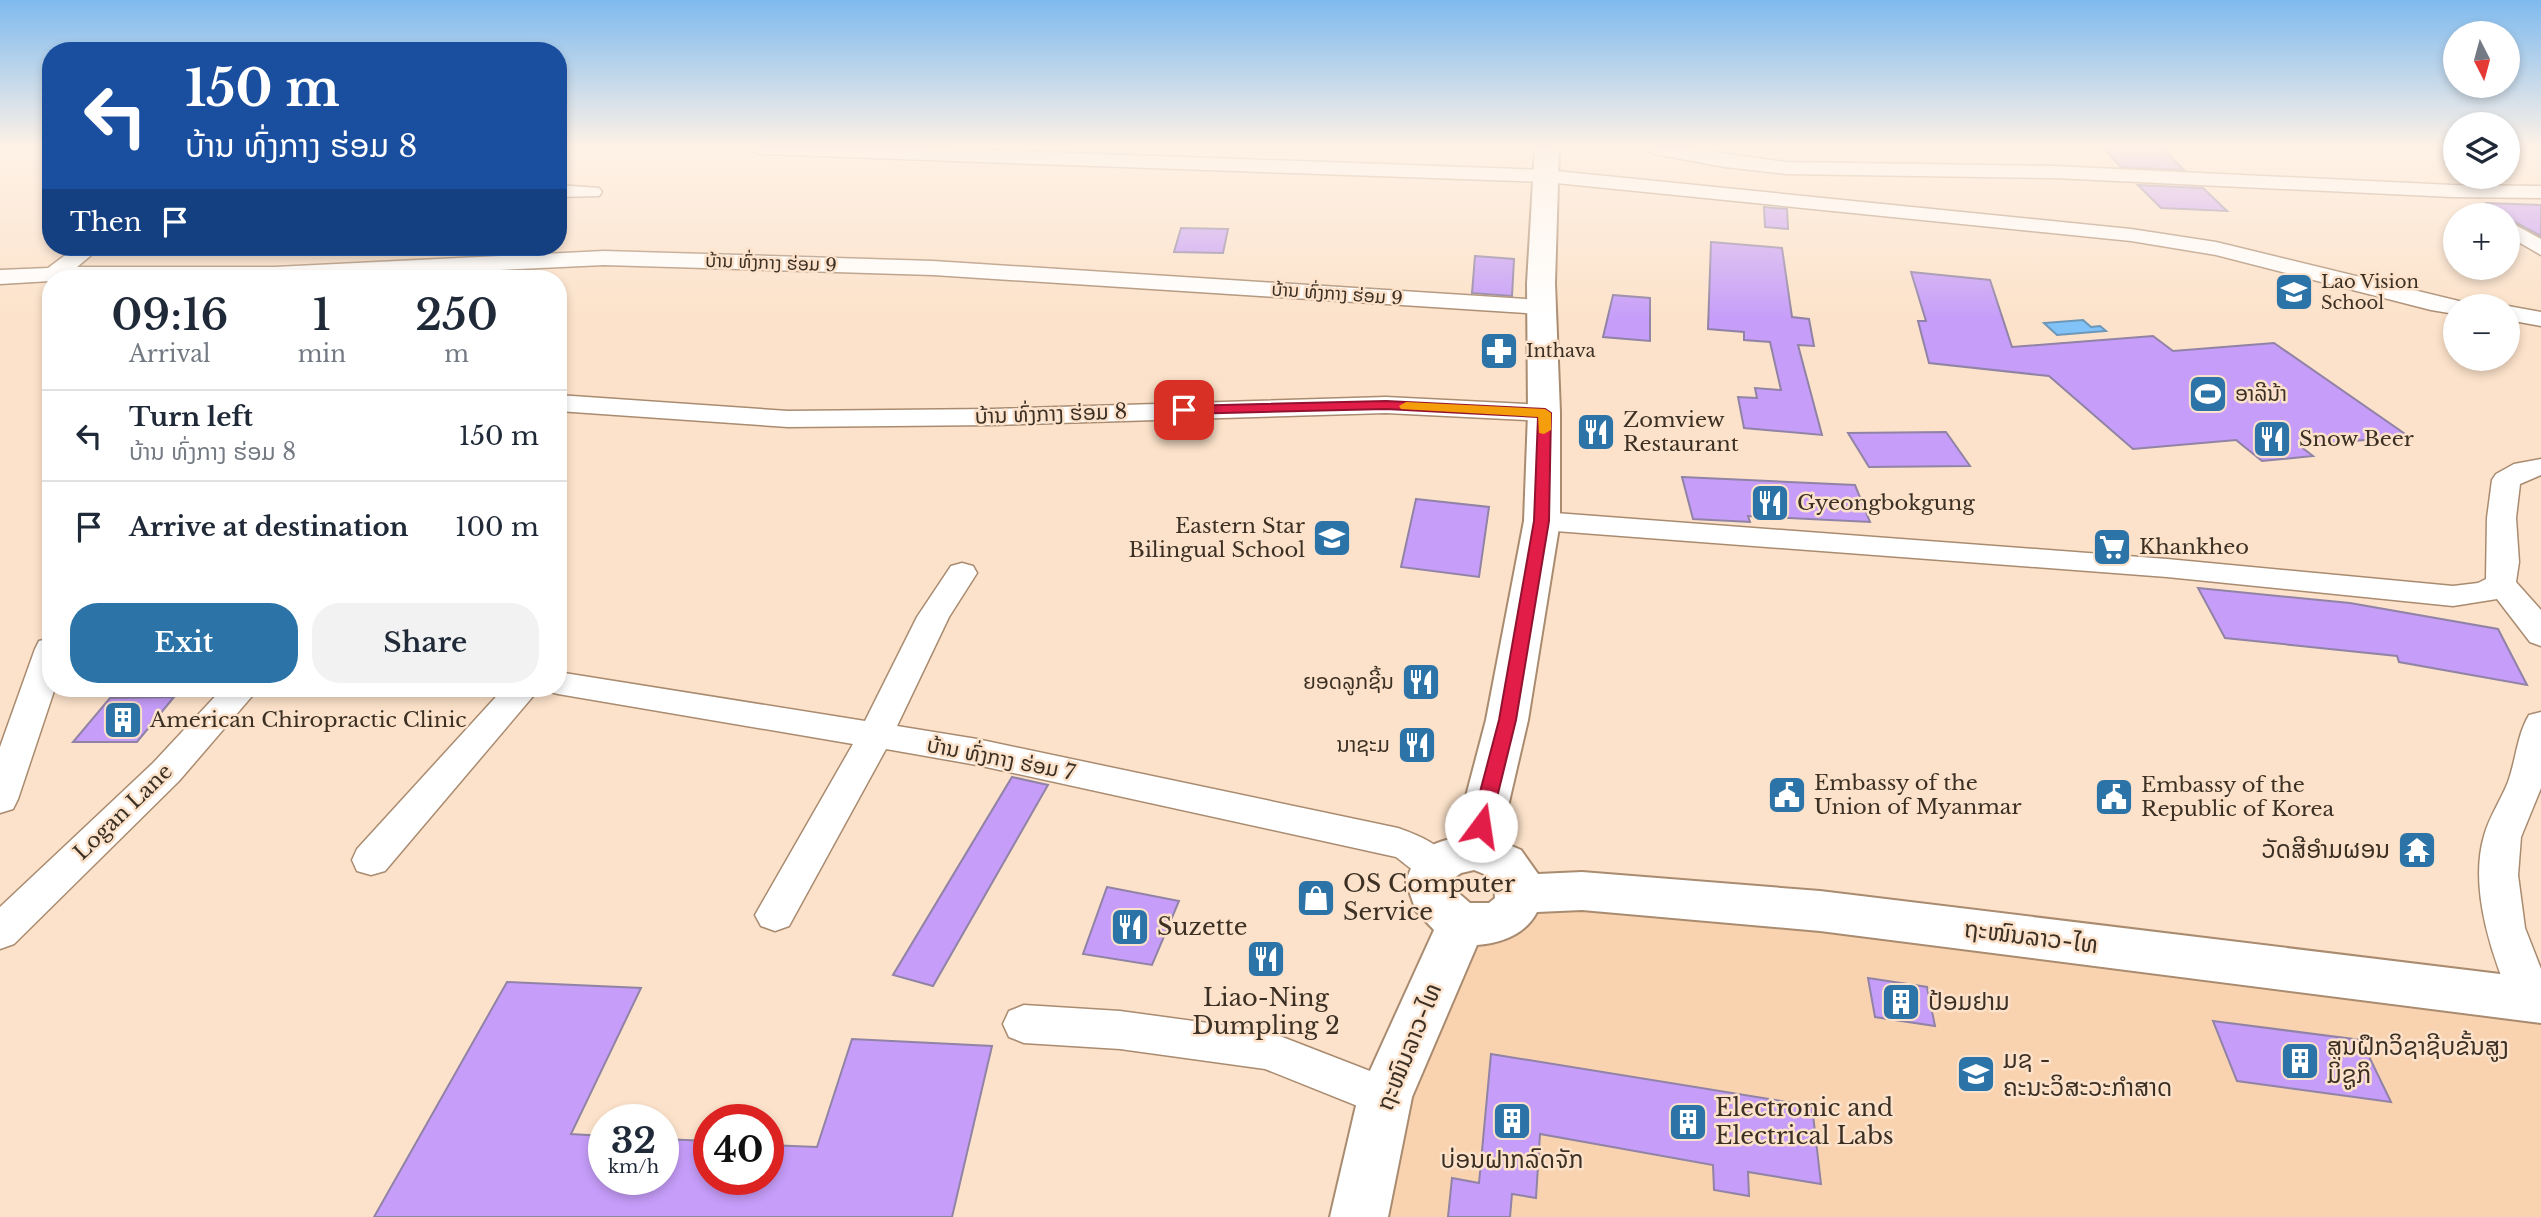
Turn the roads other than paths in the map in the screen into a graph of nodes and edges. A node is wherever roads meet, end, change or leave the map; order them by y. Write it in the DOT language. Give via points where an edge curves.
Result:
graph roads {
  1 [pos="1545,205"];
  2 [pos="1885,205"];
  3 [pos="2520,235"];
  4 [pos="2541,248"];
  5 [pos="78,256"];
  6 [pos="408,256"];
  7 [pos="59,270"];
  8 [pos="394,270"];
  9 [pos="444,270"];
  10 [pos="42,275"];
  11 [pos="0,277"];
  12 [pos="2443,304"];
  13 [pos="1541,307"];
  14 [pos="2520,315"];
  15 [pos="2541,319"];
  16 [pos="567,404"];
  17 [pos="1545,413"];
  18 [pos="2541,467"];
  19 [pos="1542,521"];
  20 [pos="962,573"];
  21 [pos="2501,584"];
  22 [pos="2541,635"];
  23 [pos="42,675"];
  24 [pos="567,685"];
  25 [pos="234,697"];
  26 [pos="515,697"];
  27 [pos="2541,724"];
  28 [pos="875,737"];
  29 [pos="0,799"];
  30 [pos="1454,859"];
  31 [pos="371,860"];
  32 [pos="1520,894"];
  33 [pos="775,915"];
  34 [pos="1462,922"];
  35 [pos="0,932"];
  36 [pos="2536,1000"];
  37 [pos="1024,1024"];
  38 [pos="1385,1097"];
  39 [pos="1359,1217"];
  1 -- 13 [label="street"];
  2 -- 12 [label="street" via="2179,242"];
  3 -- 4 [label="street"];
  5 -- 7 [label="street"];
  6 -- 8 [label="street"];
  9 -- 13 [label="street, ບ້ານ ທົ່ງກາງ ຮ່ອມ 9" via="604,258 933,268"];
  10 -- 11 [label="street, ບ້ານ ທົ່ງກາງ ຮ່ອມ 9"];
  13 -- 17 [label="street"];
  14 -- 15 [label="street"];
  16 -- 17 [label="street, ບ້ານ ທົ່ງກາງ ຮ່ອມ 8" via="788,419 1386,405"];
  17 -- 19 [label="street"];
  18 -- 21 [label="street" via="2506,480 2501,527 2506,571"];
  19 -- 21 [label="street" via="2167,568 2453,596 2482,593"];
  19 -- 30 [label="street" via="1507,720"];
  20 -- 28 [label="street" via="933,617"];
  21 -- 22 [label="street"];
  23 -- 29 [label="street"];
  24 -- 28 [label="street, ບ້ານ ທົ່ງກາງ ຮ່ອມ 7"];
  25 -- 35 [label="street, Logan Lane" via="166,772"];
  26 -- 31 [label="street"];
  27 -- 36 [label="street" via="2526,781 2502,837 2499,875 2505,928"];
  28 -- 30 [label="street, ບ້ານ ທົ່ງກາງ ຮ່ອມ 7" via="971,762 1398,843"];
  28 -- 33 [label="street"];
  30 -- 32 [label="street" via="1502,862 1512,871"];
  30 -- 34 [label="street" via="1430,876 1431,898 1438,908"];
  32 -- 34 [label="street" via="1502,920"];
  32 -- 36 [label="street, ຖະໜົນລາວ-ໄທ" via="1582,891 1820,911"];
  34 -- 38 [label="street, ຖະໜົນລາວ-ໄທ"];
  37 -- 38 [label="street" via="1120,1030 1268,1050"];
  38 -- 39 [label="street, ຖະໜົນລາວ-ໄທ"];
}
